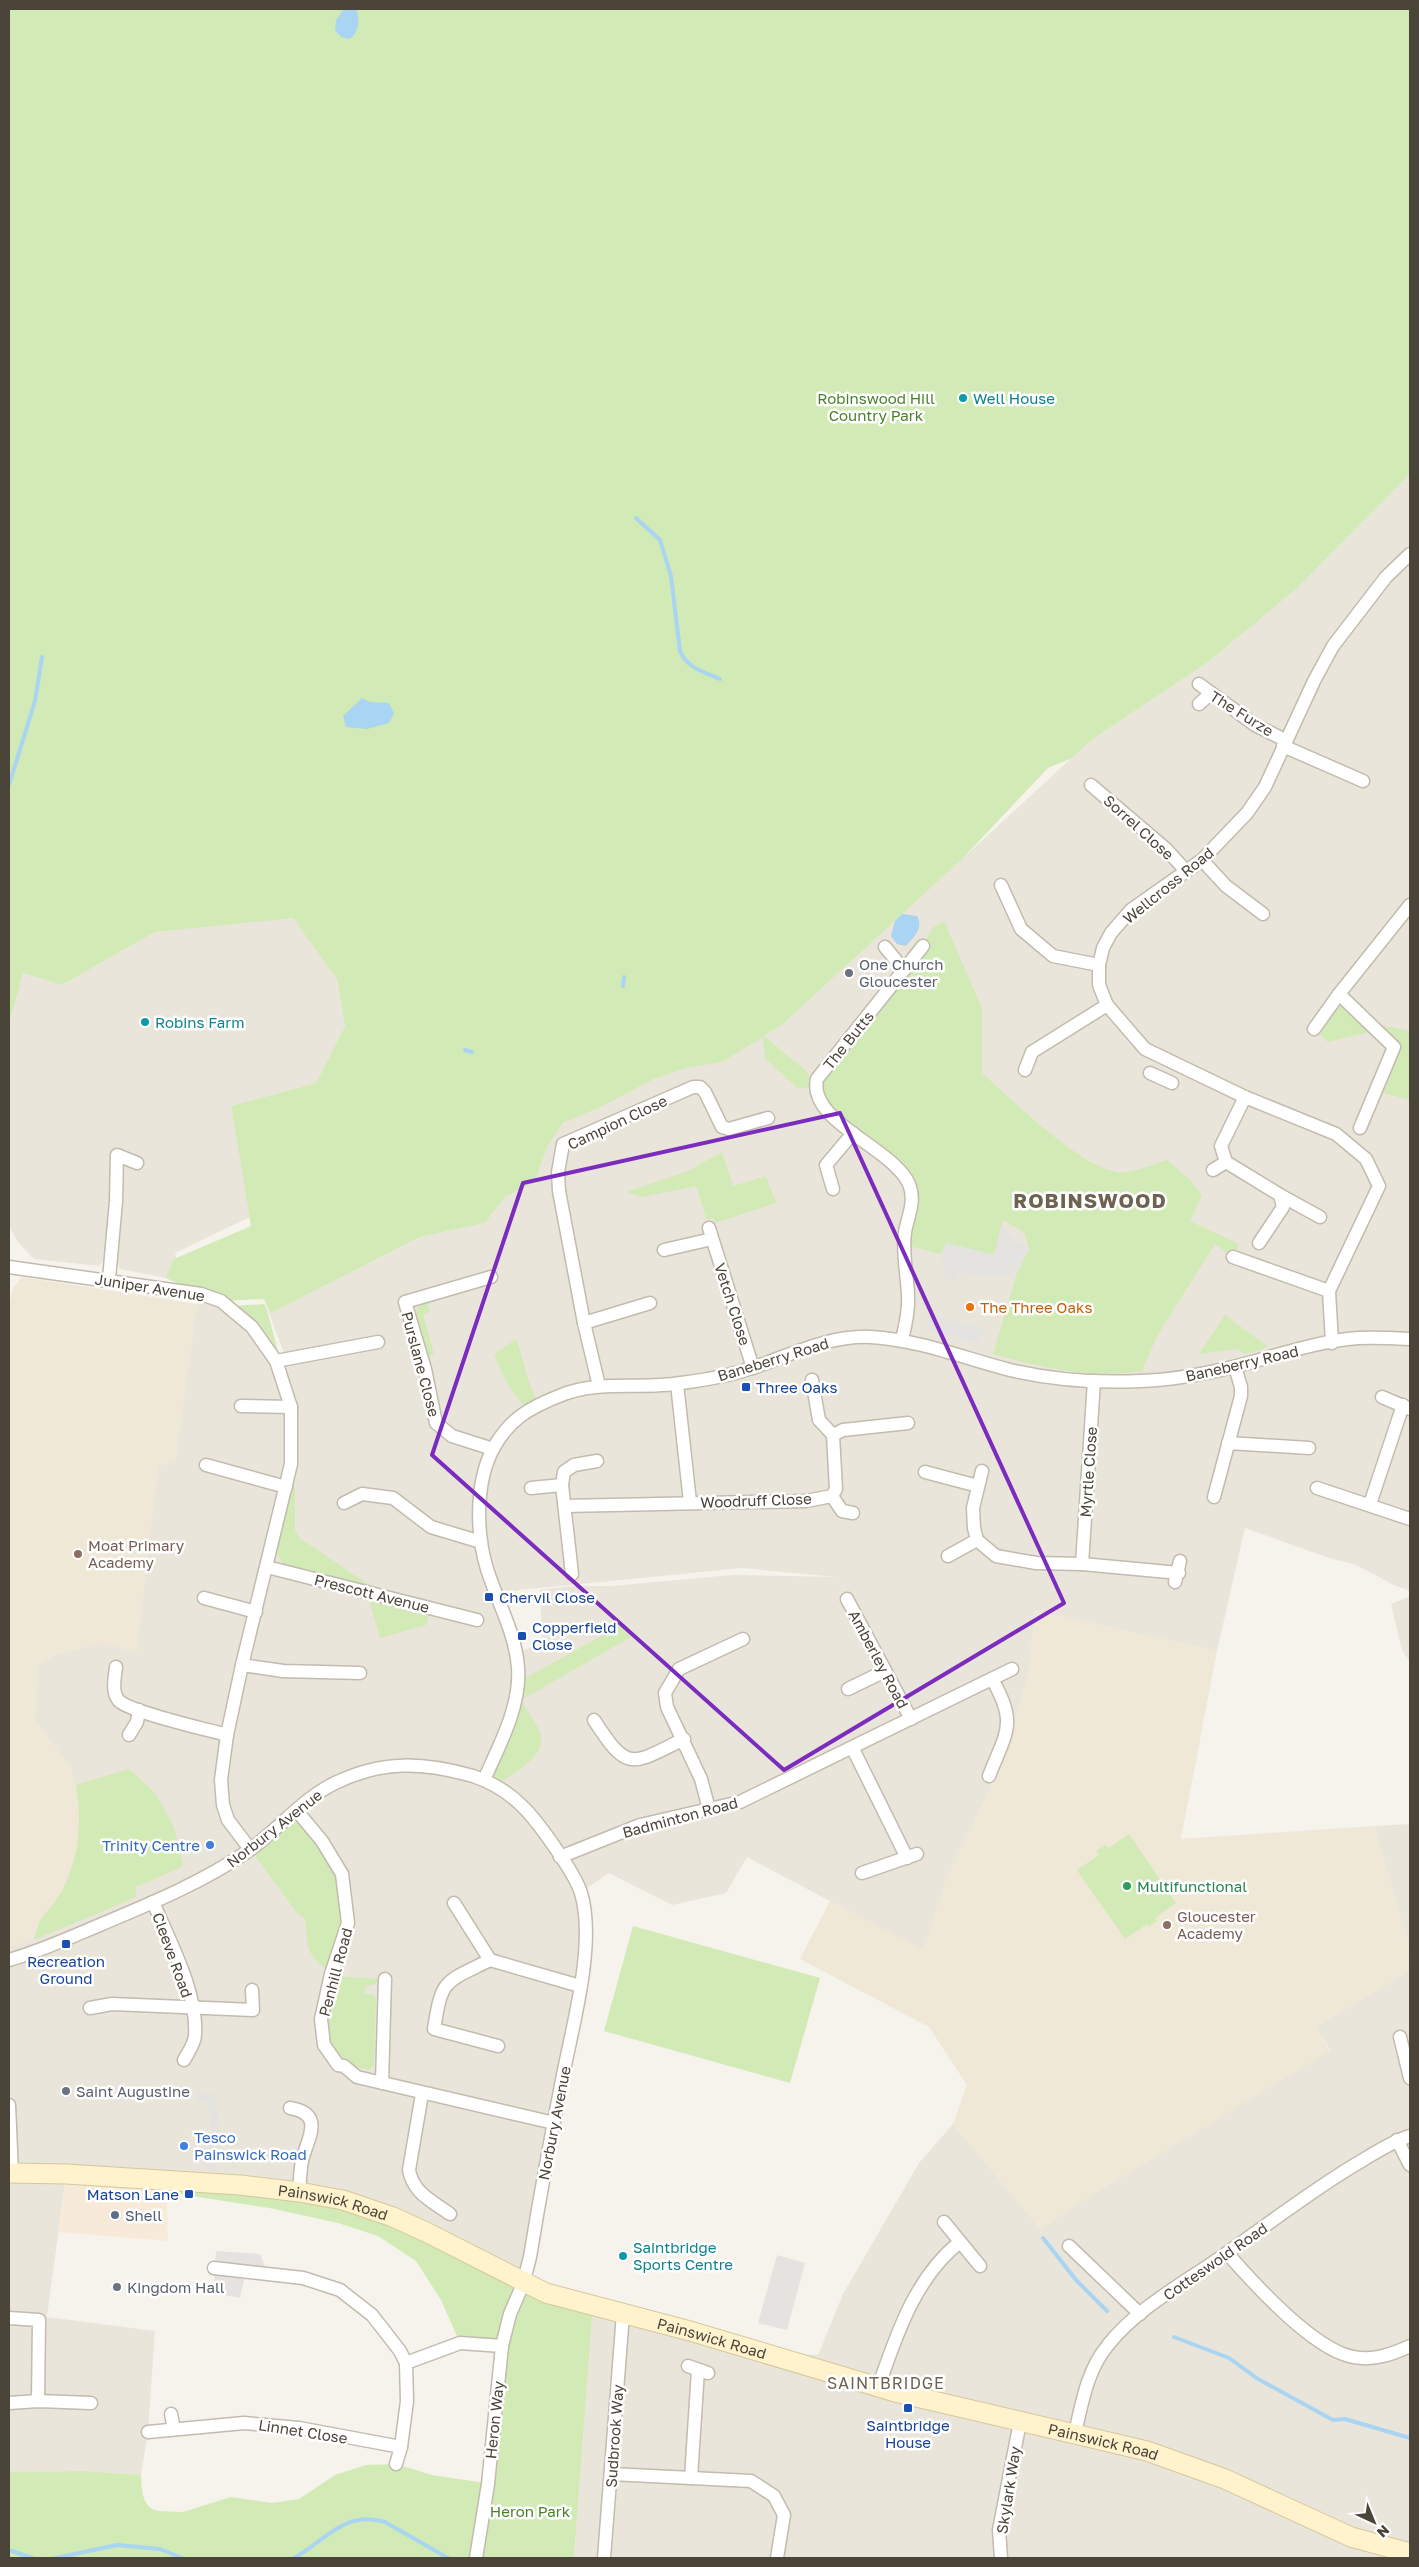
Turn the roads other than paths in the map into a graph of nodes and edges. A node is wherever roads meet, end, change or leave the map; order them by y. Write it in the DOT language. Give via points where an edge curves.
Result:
graph roads {
  1 [pos="1410,554"];
  2 [pos="1199,684"];
  3 [pos="1210,694"];
  4 [pos="1199,704"];
  5 [pos="1284,743"];
  6 [pos="1363,781"];
  7 [pos="1091,785"];
  8 [pos="1202,860"];
  9 [pos="1186,871"];
  10 [pos="1001,885"];
  11 [pos="1410,906"];
  12 [pos="1263,914"];
  13 [pos="923,946"];
  14 [pos="885,948"];
  15 [pos="1098,965"];
  16 [pos="904,970"];
  17 [pos="1339,994"];
  18 [pos="1107,1004"];
  19 [pos="1314,1029"];
  20 [pos="1168,1060"];
  21 [pos="1025,1070"];
  22 [pos="1161,1078"];
  23 [pos="1245,1097"];
  24 [pos="768,1118"];
  25 [pos="1360,1128"];
  26 [pos="853,1133"];
  27 [pos="1226,1162"];
  28 [pos="138,1163"];
  29 [pos="1212,1170"];
  30 [pos="833,1189"];
  31 [pos="1280,1195"];
  32 [pos="1320,1217"];
  33 [pos="1259,1243"];
  34 [pos="664,1251"];
  35 [pos="1233,1257"];
  36 [pos="9,1266"];
  37 [pos="491,1277"];
  38 [pos="109,1279"];
  39 [pos="1330,1291"];
  40 [pos="650,1303"];
  41 [pos="584,1322"];
  42 [pos="902,1339"];
  43 [pos="1410,1339"];
  44 [pos="378,1342"];
  45 [pos="1332,1343"];
  46 [pos="276,1361"];
  47 [pos="1235,1367"];
  48 [pos="753,1368"];
  49 [pos="812,1380"];
  50 [pos="1094,1381"];
  51 [pos="677,1384"];
  52 [pos="599,1386"];
  53 [pos="1382,1396"];
  54 [pos="241,1406"];
  55 [pos="291,1407"];
  56 [pos="1407,1407"];
  57 [pos="908,1423"];
  58 [pos="833,1435"];
  59 [pos="1228,1443"];
  60 [pos="1309,1448"];
  61 [pos="493,1449"];
  62 [pos="597,1461"];
  63 [pos="206,1465"];
  64 [pos="982,1471"];
  65 [pos="925,1472"];
  66 [pos="562,1485"];
  67 [pos="978,1486"];
  68 [pos="286,1487"];
  69 [pos="531,1488"];
  70 [pos="1317,1488"];
  71 [pos="832,1496"];
  72 [pos="1214,1498"];
  73 [pos="690,1502"];
  74 [pos="344,1503"];
  75 [pos="1370,1504"];
  76 [pos="565,1506"];
  77 [pos="853,1513"];
  78 [pos="1410,1518"];
  79 [pos="978,1540"];
  80 [pos="481,1542"];
  81 [pos="948,1556"];
  82 [pos="1082,1564"];
  83 [pos="267,1567"];
  84 [pos="1178,1572"];
  85 [pos="572,1574"];
  86 [pos="204,1598"];
  87 [pos="847,1599"];
  88 [pos="256,1612"];
  89 [pos="477,1620"];
  90 [pos="743,1639"];
  91 [pos="242,1665"];
  92 [pos="116,1667"];
  93 [pos="1012,1669"];
  94 [pos="885,1672"];
  95 [pos="360,1673"];
  96 [pos="992,1679"];
  97 [pos="848,1689"];
  98 [pos="139,1710"];
  99 [pos="911,1719"];
  100 [pos="594,1720"];
  101 [pos="129,1735"];
  102 [pos="227,1735"];
  103 [pos="684,1739"];
  104 [pos="853,1749"];
  105 [pos="989,1776"];
  106 [pos="484,1780"];
  107 [pos="709,1809"];
  108 [pos="297,1810"];
  109 [pos="250,1849"];
  110 [pos="560,1857"];
  111 [pos="862,1873"];
  112 [pos="153,1902"];
  113 [pos="454,1904"];
  114 [pos="9,1960"];
  115 [pos="490,1960"];
  116 [pos="385,1979"];
  117 [pos="580,1986"];
  118 [pos="252,1990"];
  119 [pos="90,2008"];
  120 [pos="193,2009"];
  121 [pos="1400,2037"];
  122 [pos="498,2046"];
  123 [pos="184,2060"];
  124 [pos="1410,2078"];
  125 [pos="382,2083"];
  126 [pos="422,2094"];
  127 [pos="9,2105"];
  128 [pos="290,2108"];
  129 [pos="554,2123"];
  130 [pos="1410,2136"];
  131 [pos="1397,2140"];
  132 [pos="1410,2165"];
  133 [pos="10,2173"];
  134 [pos="298,2192"];
  135 [pos="450,2214"];
  136 [pos="944,2222"];
  137 [pos="960,2242"];
  138 [pos="1069,2246"];
  139 [pos="1228,2253"];
  140 [pos="980,2266"];
  141 [pos="214,2268"];
  142 [pos="523,2284"];
  143 [pos="623,2314"];
  144 [pos="1140,2314"];
  145 [pos="9,2318"];
  146 [pos="502,2346"];
  147 [pos="1410,2346"];
  148 [pos="406,2363"];
  149 [pos="698,2370"];
  150 [pos="878,2388"];
  151 [pos="38,2401"];
  152 [pos="9,2403"];
  153 [pos="91,2403"];
  154 [pos="171,2414"];
  155 [pos="1020,2422"];
  156 [pos="174,2429"];
  157 [pos="148,2432"];
  158 [pos="1075,2433"];
  159 [pos="401,2447"];
  160 [pos="396,2464"];
  161 [pos="611,2474"];
  162 [pos="691,2478"];
  163 [pos="1410,2553"];
  164 [pos="618,2555"];
  165 [pos="605,2556"];
  166 [pos="476,2558"];
  167 [pos="777,2558"];
  168 [pos="1001,2558"];
  1 -- 5 [label="street, Wellcross Road" via="1386,577 1334,646"];
  2 -- 3 [label="street, The Furze"];
  3 -- 4 [label="street"];
  3 -- 5 [label="street, The Furze"];
  5 -- 6 [label="street, The Furze"];
  5 -- 8 [label="street, Wellcross Road" via="1265,787 1247,813"];
  7 -- 9 [label="street, Sorrel Close" via="1166,849"];
  8 -- 9 [label="street, Wellcross Road"];
  8 -- 12 [label="street" via="1226,886"];
  9 -- 15 [label="street, Wellcross Road" via="1131,910 1111,933 1102,948"];
  10 -- 15 [label="street" via="1021,929 1053,956"];
  11 -- 17 [label="street"];
  13 -- 16 [label="street, The Butts"];
  14 -- 16 [label="street"];
  15 -- 18 [label="street, Wellcross Road" via="1099,985"];
  16 -- 26 [label="street, The Butts" via="817,1079 816,1096"];
  17 -- 19 [label="street"];
  17 -- 25 [label="street" via="1394,1046"];
  18 -- 20 [label="street, Wellcross Road" via="1144,1049"];
  18 -- 21 [label="street" via="1032,1052"];
  20 -- 22 [label="street"];
  20 -- 23 [label="street, Wellcross Road"];
  23 -- 27 [label="street" via="1221,1146"];
  23 -- 39 [label="street, Wellcross Road" via="1336,1134 1366,1159 1379,1186"];
  24 -- 41 [label="street, Campion Close" via="729,1129 722,1127 705,1092 694,1087 563,1144 558,1191"];
  26 -- 30 [label="street" via="826,1165"];
  26 -- 42 [label="street, The Butts" via="890,1160 908,1183 912,1194 905,1235 908,1296"];
  27 -- 29 [label="street"];
  27 -- 31 [label="street"];
  28 -- 38 [label="street" via="117,1155"];
  31 -- 32 [label="street"];
  31 -- 33 [label="street" via="1283,1206"];
  34 -- 48 [label="street, Vetch Close" via="711,1234"];
  35 -- 39 [label="street"];
  36 -- 38 [label="street, Juniper Avenue"];
  37 -- 61 [label="street, Purslane Close" via="405,1302 425,1369 436,1423 452,1436"];
  38 -- 46 [label="street, Juniper Avenue" via="201,1294 221,1301 252,1326"];
  39 -- 45 [label="street, Wellcross Road"];
  40 -- 41 [label="street"];
  41 -- 52 [label="street, Campion Close"];
  42 -- 48 [label="street, Baneberry Road" via="865,1337 838,1340"];
  42 -- 50 [label="street, Baneberry Road" via="1012,1370"];
  43 -- 45 [label="street, Baneberry Road" via="1357,1338"];
  44 -- 46 [label="street"];
  45 -- 47 [label="street, Baneberry Road"];
  46 -- 55 [label="street, Juniper Avenue"];
  47 -- 50 [label="street, Baneberry Road" via="1152,1380"];
  47 -- 59 [label="street" via="1241,1396"];
  48 -- 51 [label="street, Baneberry Road"];
  49 -- 58 [label="street" via="819,1420"];
  50 -- 82 [label="street, Myrtle Close"];
  51 -- 52 [label="street, Baneberry Road"];
  51 -- 73 [label="street, Woodruff Close"];
  52 -- 61 [label="street, Baneberry Road" via="562,1394 512,1421"];
  53 -- 56 [label="street"];
  54 -- 55 [label="street"];
  55 -- 68 [label="street, Juniper Avenue" via="291,1464"];
  56 -- 75 [label="street"];
  57 -- 58 [label="street" via="843,1430"];
  58 -- 71 [label="street, Woodruff Close" via="836,1489"];
  59 -- 60 [label="street"];
  59 -- 72 [label="street"];
  61 -- 80 [label="street, Baneberry Road" via="480,1499"];
  62 -- 66 [label="street" via="574,1464 564,1472"];
  63 -- 68 [label="street"];
  64 -- 67 [label="street"];
  65 -- 67 [label="street"];
  66 -- 69 [label="street"];
  66 -- 76 [label="street"];
  67 -- 79 [label="street" via="974,1528"];
  68 -- 83 [label="street, Juniper Avenue"];
  70 -- 75 [label="street"];
  71 -- 73 [label="street, Woodruff Close" via="806,1501"];
  71 -- 77 [label="street" via="842,1511"];
  73 -- 76 [label="street, Woodruff Close"];
  74 -- 80 [label="street" via="362,1494 393,1498 431,1527"];
  75 -- 78 [label="street"];
  76 -- 85 [label="street"];
  79 -- 81 [label="street"];
  79 -- 82 [label="street" via="996,1556"];
  80 -- 106 [label="street, Baneberry Road" via="487,1569 516,1651 518,1669 513,1709"];
  82 -- 84 [label="street"];
  83 -- 88 [label="street, Juniper Avenue"];
  83 -- 89 [label="street, Prescott Avenue"];
  86 -- 88 [label="street"];
  87 -- 94 [label="street, Amberley Road"];
  88 -- 91 [label="street, Juniper Avenue"];
  90 -- 103 [label="street" via="679,1669 672,1679 665,1693 667,1707"];
  91 -- 95 [label="street" via="283,1671"];
  91 -- 102 [label="street, Juniper Avenue"];
  92 -- 98 [label="street" via="115,1695 120,1702"];
  93 -- 96 [label="street, Badminton Road"];
  94 -- 97 [label="street"];
  94 -- 99 [label="street, Amberley Road"];
  96 -- 99 [label="street, Badminton Road"];
  96 -- 105 [label="street" via="1004,1700 1008,1716 1007,1729"];
  98 -- 101 [label="street"];
  98 -- 102 [label="street"];
  99 -- 104 [label="street, Badminton Road"];
  100 -- 103 [label="street" via="617,1754 631,1760 644,1758"];
  102 -- 109 [label="street, Juniper Avenue" via="221,1780 223,1805 234,1830"];
  103 -- 107 [label="street" via="701,1778"];
  104 -- 107 [label="street, Badminton Road" via="740,1802"];
  104 -- 111 [label="street" via="912,1856"];
  106 -- 108 [label="street, Norbury Avenue" via="422,1765 385,1766 335,1783"];
  106 -- 110 [label="street, Norbury Avenue" via="523,1806"];
  107 -- 110 [label="street, Badminton Road" via="640,1825"];
  108 -- 109 [label="street, Norbury Avenue"];
  108 -- 125 [label="street, Penhill Road" via="322,1841 342,1874 348,1923 331,1974 321,2019 324,2045 338,2065 357,2077"];
  109 -- 112 [label="street, Norbury Avenue" via="220,1870"];
  110 -- 117 [label="street, Norbury Avenue" via="581,1892 586,1936"];
  112 -- 114 [label="street, Norbury Avenue"];
  112 -- 120 [label="street, Cleeve Road"];
  113 -- 115 [label="street"];
  115 -- 117 [label="street"];
  115 -- 122 [label="street" via="451,1979 442,1989 434,2030"];
  116 -- 125 [label="street"];
  117 -- 129 [label="street, Norbury Avenue"];
  118 -- 120 [label="street" via="253,2010"];
  119 -- 120 [label="street, Cleeve Road" via="112,2004"];
  120 -- 123 [label="street, Cleeve Road" via="195,2037"];
  121 -- 124 [label="street"];
  125 -- 126 [label="street, Penhill Road"];
  126 -- 129 [label="street, Penhill Road"];
  126 -- 135 [label="street" via="409,2170 411,2182 420,2193"];
  127 -- 133 [label="street"];
  128 -- 134 [label="street" via="307,2114 311,2125 311,2140 302,2160"];
  129 -- 142 [label="street, Norbury Avenue"];
  130 -- 131 [label="street, Cotteswold Road"];
  131 -- 132 [label="street"];
  131 -- 139 [label="street, Cotteswold Road" via="1334,2177"];
  133 -- 134 [label="main road, Painswick Road" via="166,2180"];
  134 -- 142 [label="main road, Painswick Road" via="343,2200 393,2218"];
  136 -- 137 [label="street"];
  137 -- 140 [label="street"];
  137 -- 150 [label="street" via="937,2264 916,2296 896,2335"];
  138 -- 144 [label="street"];
  139 -- 144 [label="street, Cotteswold Road"];
  139 -- 147 [label="street" via="1300,2326 1344,2354 1374,2358"];
  141 -- 148 [label="street" via="303,2278 340,2290 372,2315"];
  142 -- 143 [label="main road, Painswick Road"];
  142 -- 146 [label="street, Heron Way" via="510,2314"];
  143 -- 150 [label="main road, Painswick Road" via="763,2352"];
  143 -- 161 [label="street, Sudbrook Way"];
  144 -- 158 [label="street, Cotteswold Road" via="1113,2339 1095,2364"];
  145 -- 151 [label="street" via="43,2319"];
  146 -- 148 [label="street" via="460,2343"];
  146 -- 166 [label="street, Heron Way" via="488,2484"];
  148 -- 159 [label="street" via="407,2401"];
  149 -- 162 [label="street"];
  150 -- 155 [label="main road, Painswick Road"];
  151 -- 152 [label="street"];
  151 -- 153 [label="street"];
  154 -- 156 [label="street"];
  155 -- 158 [label="main road, Painswick Road"];
  155 -- 168 [label="street, Skylark Way" via="999,2530"];
  156 -- 157 [label="street, Linnet Close"];
  156 -- 159 [label="street, Linnet Close" via="244,2423 299,2428"];
  158 -- 163 [label="main road, Painswick Road" via="1171,2459 1226,2480 1351,2537"];
  159 -- 160 [label="street"];
  161 -- 162 [label="street"];
  161 -- 165 [label="street, Sudbrook Way"];
  162 -- 167 [label="street" via="751,2481 774,2496 784,2516"];
  164 -- 165 [label="street"];
}
